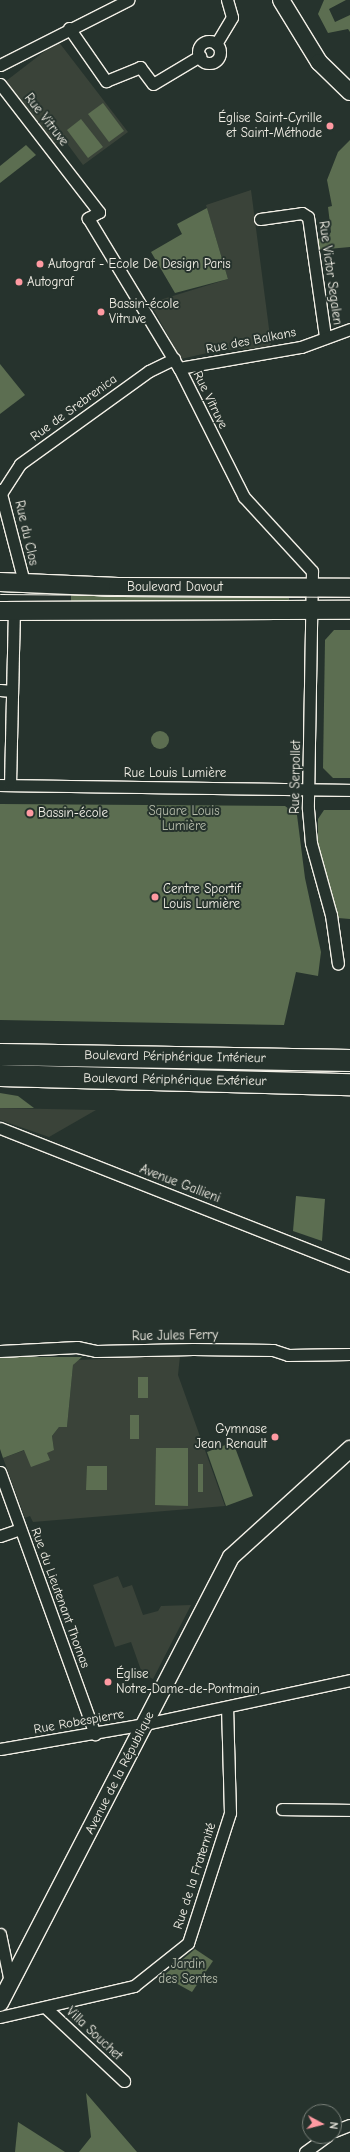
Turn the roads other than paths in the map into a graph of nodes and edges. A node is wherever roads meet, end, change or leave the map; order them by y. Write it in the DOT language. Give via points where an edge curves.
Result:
graph roads {
  1 [pos="128,0"];
  2 [pos="227,0"];
  3 [pos="281,0"];
  4 [pos="69,28"];
  5 [pos="0,65"];
  6 [pos="0,84"];
  7 [pos="350,92"];
  8 [pos="260,219"];
  9 [pos="350,329"];
  10 [pos="325,336"];
  11 [pos="176,363"];
  12 [pos="1,491"];
  13 [pos="0,582"];
  14 [pos="24,582"];
  15 [pos="313,587"];
  16 [pos="350,588"];
  17 [pos="350,610"];
  18 [pos="7,611"];
  19 [pos="312,611"];
  20 [pos="0,690"];
  21 [pos="12,691"];
  22 [pos="5,785"];
  23 [pos="310,790"];
  24 [pos="350,790"];
  25 [pos="338,964"];
  26 [pos="0,1054"];
  27 [pos="350,1060"];
  28 [pos="0,1075"];
  29 [pos="349,1084"];
  30 [pos="0,1128"];
  31 [pos="350,1266"];
  32 [pos="0,1351"];
  33 [pos="350,1354"];
  34 [pos="350,1449"];
  35 [pos="0,1472"];
  36 [pos="20,1529"];
  37 [pos="0,1536"];
  38 [pos="350,1680"];
  39 [pos="227,1707"];
  40 [pos="145,1724"];
  41 [pos="95,1734"];
  42 [pos="0,1749"];
  43 [pos="282,1809"];
  44 [pos="350,1810"];
  45 [pos="0,1934"];
  46 [pos="10,1982"];
  47 [pos="0,2003"];
  48 [pos="46,2008"];
  49 [pos="0,2017"];
  50 [pos="124,2081"];
  51 [pos="316,2144"];
  52 [pos="305,2152"];
  1 -- 4 [label="street"];
  2 -- 4 [label="street" via="232,17 216,44 208,41 200,47 200,56 153,84 140,68 106,81"];
  3 -- 7 [label="main road" via="319,62"];
  4 -- 5 [label="street"];
  6 -- 11 [label="street, Rue Vitruve" via="99,212 88,218"];
  8 -- 10 [label="street, Rue Victor Segalen" via="302,212 308,217"];
  9 -- 10 [label="street, Rue des Balkans"];
  10 -- 11 [label="street, Rue des Balkans" via="301,347"];
  11 -- 12 [label="street, Rue de Srebrenica" via="149,371 20,464"];
  11 -- 15 [label="street, Rue Vitruve" via="244,497 312,571"];
  12 -- 14 [label="street, Rue du Clos"];
  13 -- 14 [label="main road, Boulevard Davout"];
  14 -- 15 [label="main road, Boulevard Davout" via="118,587"];
  15 -- 16 [label="main road, Boulevard Davout"];
  15 -- 19 [label="street, Rue Serpollet"];
  17 -- 19 [label="main road, Boulevard Davout"];
  18 -- 19 [label="main road, Boulevard Davout" via="107,608"];
  18 -- 21 [label="street"];
  19 -- 23 [label="street, Rue Serpollet"];
  20 -- 21 [label="street"];
  21 -- 22 [label="street"];
  22 -- 23 [label="street, Rue Louis Lumière"];
  23 -- 24 [label="street, Rue Louis Lumière"];
  23 -- 25 [label="street, Rue Serpollet" via="311,843 331,915"];
  26 -- 27 [label="highway, Boulevard Périphérique Intérieur"];
  28 -- 29 [label="highway, Boulevard Périphérique Extérieur"];
  30 -- 31 [label="street, Avenue Gallieni"];
  32 -- 33 [label="street, Rue Jules Ferry" via="77,1347 96,1351 193,1348 273,1350 288,1355"];
  34 -- 40 [label="main road, Avenue de la République" via="235,1552"];
  35 -- 36 [label="street, Rue du Lieutenant Thomas"];
  36 -- 37 [label="street"];
  36 -- 41 [label="street, Rue du Lieutenant Thomas"];
  38 -- 39 [label="street, Rue Robespierre"];
  39 -- 40 [label="street, Rue Robespierre"];
  39 -- 48 [label="street, Rue de la Fraternité" via="230,1813 188,1943 134,1986"];
  40 -- 41 [label="street, Rue Robespierre"];
  40 -- 46 [label="main road, Avenue de la République"];
  41 -- 42 [label="street, Rue Robespierre"];
  43 -- 44 [label="street"];
  45 -- 46 [label="street"];
  46 -- 47 [label="main road, Avenue de la République"];
  48 -- 49 [label="street, Rue de la Fraternité"];
  48 -- 50 [label="street, Villa Souchet"];
  51 -- 52 [label="street"];
}
